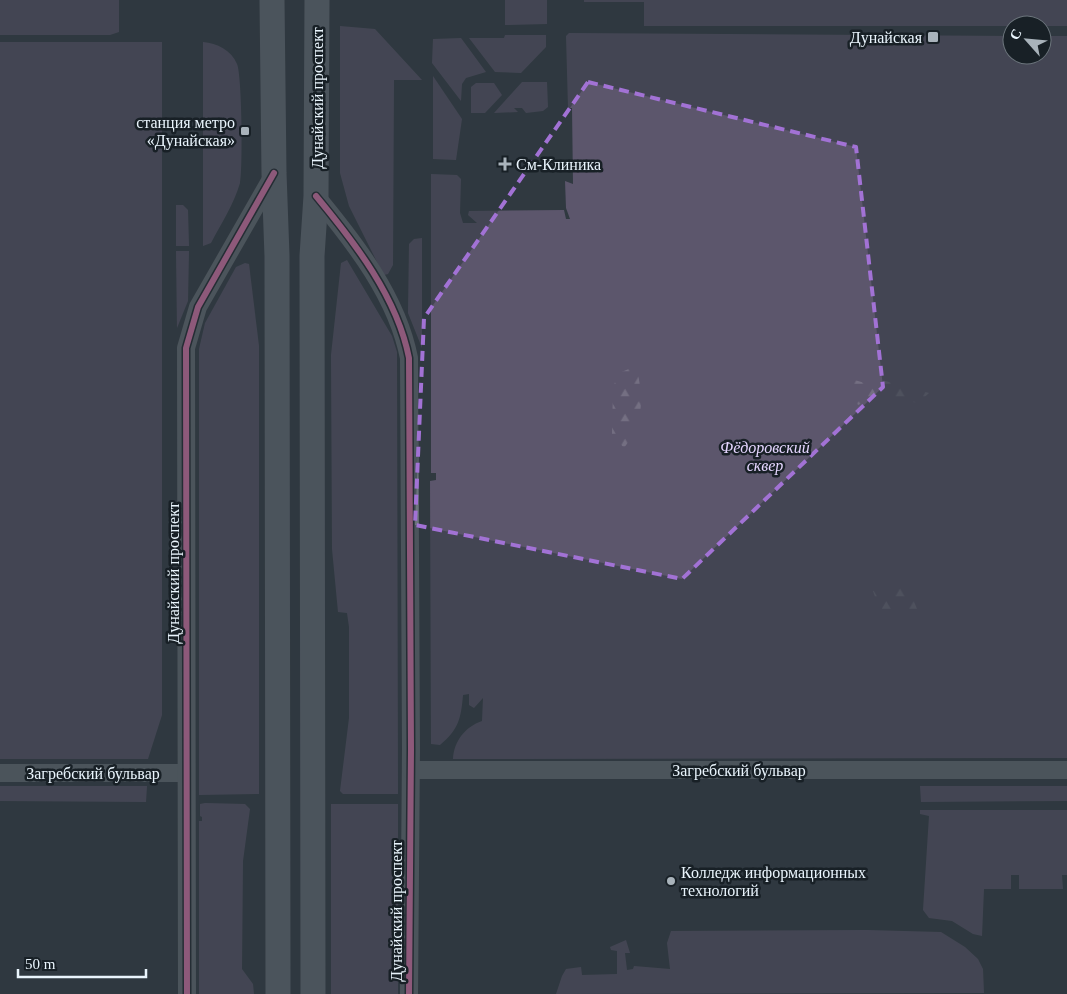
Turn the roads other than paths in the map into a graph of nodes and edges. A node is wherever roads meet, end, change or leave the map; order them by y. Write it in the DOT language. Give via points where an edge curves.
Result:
graph roads {
  1 [pos="272,0"];
  2 [pos="317,0"];
  3 [pos="274,173"];
  4 [pos="316,196"];
  5 [pos="411,770"];
  6 [pos="1067,770"];
  7 [pos="0,773"];
  8 [pos="186,773"];
  9 [pos="187,994"];
  10 [pos="278,994"];
  11 [pos="313,994"];
  12 [pos="409,994"];
  1 -- 3 [label="main road"];
  2 -- 4 [label="main road, Дунайский проспект"];
  3 -- 8 [label="street, Дунайский проспект" via="198,307 186,348"];
  3 -- 10 [label="main road" via="278,256"];
  4 -- 5 [label="street, Дунайский проспект" via="348,234 396,313 409,358"];
  4 -- 11 [label="main road, Дунайский проспект" via="312,256"];
  5 -- 6 [label="street, Загребский бульвар"];
  5 -- 12 [label="street, Дунайский проспект"];
  7 -- 8 [label="street, Загребский бульвар"];
  8 -- 9 [label="street, Дунайский проспект"];
}
